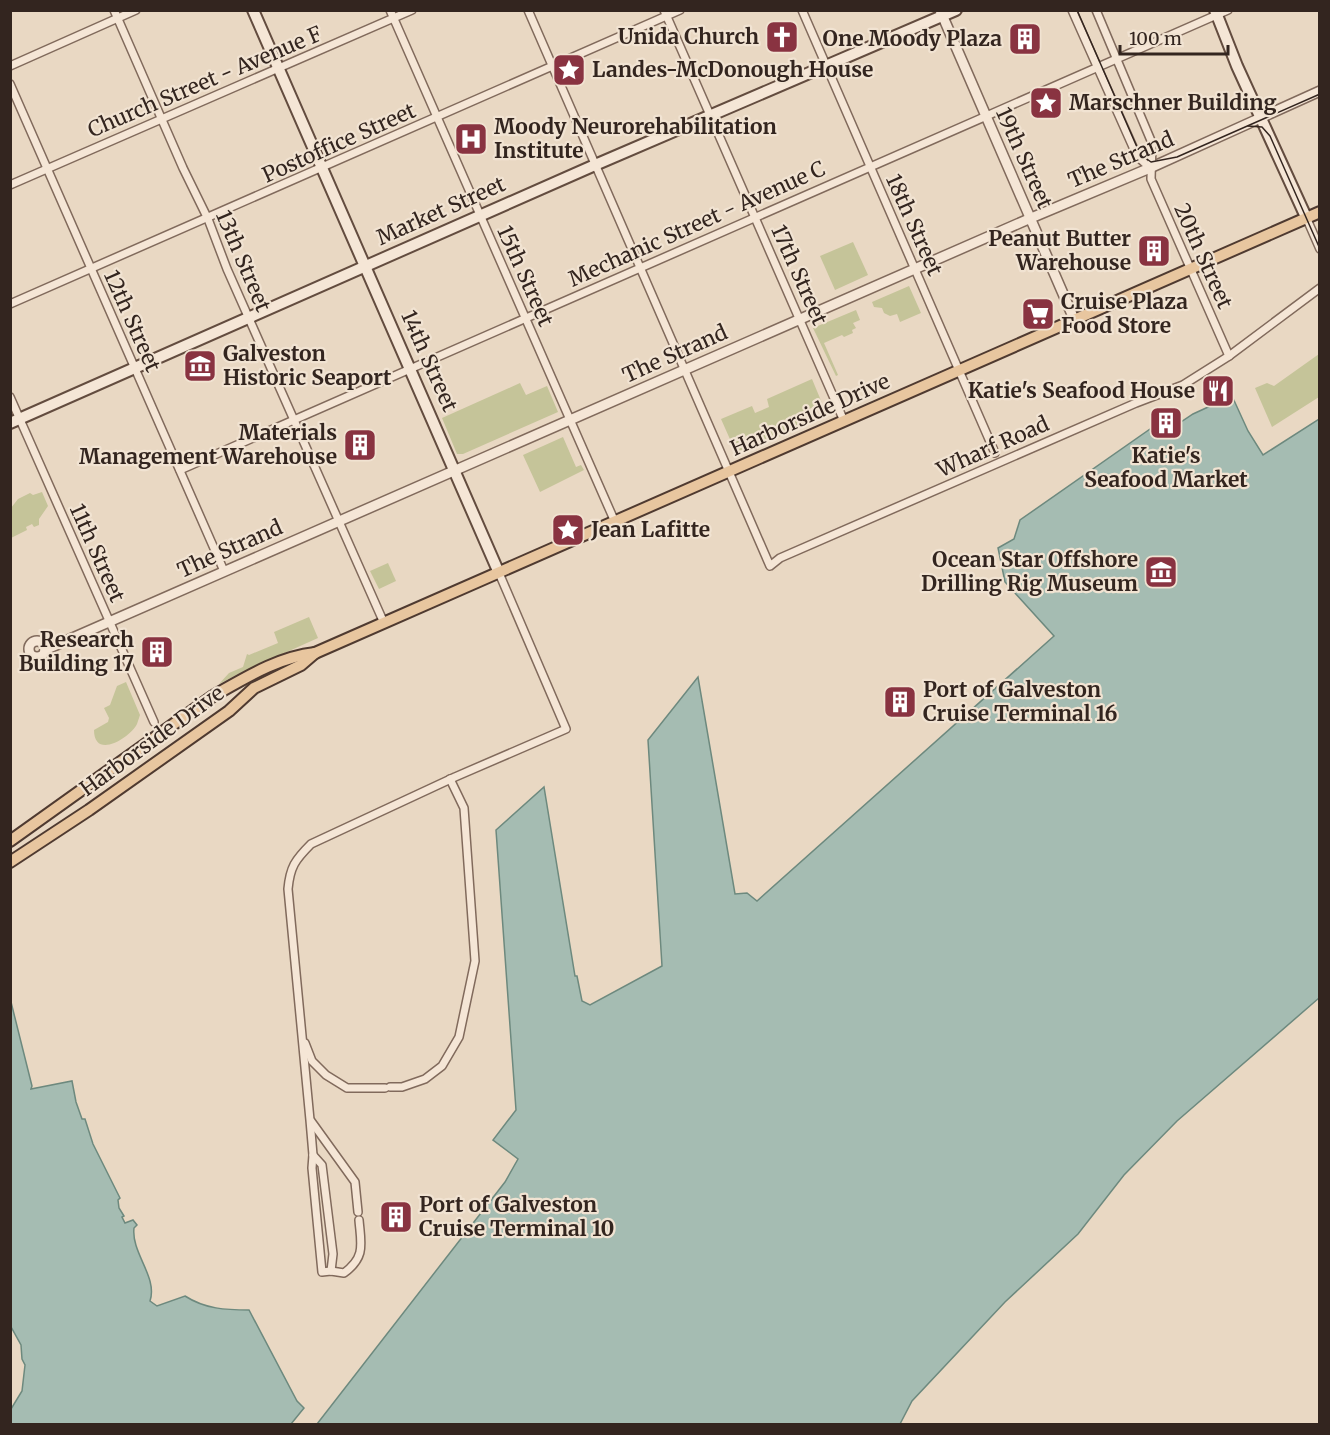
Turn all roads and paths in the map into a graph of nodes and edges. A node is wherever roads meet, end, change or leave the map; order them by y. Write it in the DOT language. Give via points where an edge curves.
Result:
graph roads {
  1 [pos="114,10"];
  2 [pos="136,10"];
  3 [pos="253,10"];
  4 [pos="390,10"];
  5 [pos="412,10"];
  6 [pos="528,10"];
  7 [pos="680,10"];
  8 [pos="802,10"];
  9 [pos="956,10"];
  10 [pos="1072,10"];
  11 [pos="1096,10"];
  12 [pos="1228,10"];
  13 [pos="665,13"];
  14 [pos="941,13"];
  15 [pos="1216,13"];
  16 [pos="117,19"];
  17 [pos="394,19"];
  18 [pos="1117,59"];
  19 [pos="10,66"];
  20 [pos="827,66"];
  21 [pos="1097,67"];
  22 [pos="278,68"];
  23 [pos="552,68"];
  24 [pos="10,84"];
  25 [pos="1320,92"];
  26 [pos="710,115"];
  27 [pos="986,116"];
  28 [pos="1262,117"];
  29 [pos="161,118"];
  30 [pos="437,118"];
  31 [pos="595,165"];
  32 [pos="870,166"];
  33 [pos="48,168"];
  34 [pos="322,168"];
  35 [pos="1150,168"];
  36 [pos="10,185"];
  37 [pos="1320,212"];
  38 [pos="481,215"];
  39 [pos="755,217"];
  40 [pos="1031,218"];
  41 [pos="1306,218"];
  42 [pos="208,219"];
  43 [pos="1320,249"];
  44 [pos="365,266"];
  45 [pos="640,267"];
  46 [pos="1191,268"];
  47 [pos="92,269"];
  48 [pos="915,269"];
  49 [pos="1320,288"];
  50 [pos="10,304"];
  51 [pos="249,317"];
  52 [pos="526,318"];
  53 [pos="800,319"];
  54 [pos="1074,319"];
  55 [pos="1229,356"];
  56 [pos="135,367"];
  57 [pos="411,368"];
  58 [pos="685,370"];
  59 [pos="959,370"];
  60 [pos="10,397"];
  61 [pos="294,419"];
  62 [pos="570,420"];
  63 [pos="15,421"];
  64 [pos="844,421"];
  65 [pos="995,453"];
  66 [pos="180,470"];
  67 [pos="455,470"];
  68 [pos="729,472"];
  69 [pos="339,521"];
  70 [pos="615,522"];
  71 [pos="224,571"];
  72 [pos="499,573"];
  73 [pos="109,621"];
  74 [pos="384,623"];
  75 [pos="45,650"];
  76 [pos="315,653"];
  77 [pos="154,722"];
  78 [pos="450,779"];
  79 [pos="77,791"];
  80 [pos="89,810"];
  81 [pos="10,841"];
  82 [pos="12,859"];
  83 [pos="302,1034"];
  84 [pos="310,1120"];
  85 [pos="313,1155"];
  86 [pos="330,1271"];
  1 -- 16 [label="street, 13th Street"];
  2 -- 16 [label="street"];
  3 -- 22 [label="main road, 14th Street"];
  4 -- 17 [label="street, 15th Street"];
  5 -- 17 [label="street, Church Street - Avenue F"];
  6 -- 23 [label="street"];
  7 -- 13 [label="street, Postoffice Street"];
  8 -- 20 [label="street, 18th Street"];
  9 -- 14 [label="main road, Market Street"];
  10 -- 21 [label="street, 20th Street"];
  11 -- 18 [label="street, 20th Street"];
  12 -- 15 [label="street, Mechanic Street - Avenue C"];
  13 -- 23 [label="street, Postoffice Street"];
  13 -- 26 [label="street, 17th Street"];
  14 -- 20 [label="main road, Market Street"];
  14 -- 27 [label="street, 19th Street"];
  15 -- 18 [label="street, Mechanic Street - Avenue C"];
  15 -- 28 [label="main road"];
  16 -- 19 [label="street"];
  16 -- 29 [label="street, 13th Street"];
  17 -- 22 [label="street, Church Street - Avenue F"];
  17 -- 30 [label="street, 15th Street"];
  18 -- 21 [label="street, Mechanic Street - Avenue C"];
  18 -- 35 [label="street, 20th Street" via="1152,143"];
  20 -- 26 [label="main road, Market Street"];
  20 -- 32 [label="street, 18th Street"];
  21 -- 27 [label="street, Mechanic Street - Avenue C"];
  21 -- 35 [label="street, 20th Street" via="1137,156"];
  22 -- 29 [label="street, Church Street - Avenue F"];
  22 -- 34 [label="main road, 14th Street"];
  23 -- 30 [label="street, Postoffice Street"];
  23 -- 31 [label="street"];
  24 -- 33 [label="street, 12th Street"];
  25 -- 28 [label="street, The Strand"];
  26 -- 31 [label="main road, Market Street"];
  26 -- 39 [label="street, 17th Street"];
  27 -- 32 [label="street, Mechanic Street - Avenue C"];
  27 -- 40 [label="street, 19th Street"];
  28 -- 35 [label="street, The Strand"];
  28 -- 41 [label="main road"];
  29 -- 33 [label="street, Church Street - Avenue F"];
  29 -- 42 [label="street, 13th Street"];
  30 -- 34 [label="street, Postoffice Street"];
  30 -- 38 [label="street, 15th Street"];
  31 -- 38 [label="main road, Market Street"];
  31 -- 45 [label="street"];
  32 -- 39 [label="street, Mechanic Street - Avenue C"];
  32 -- 48 [label="street, 18th Street"];
  33 -- 36 [label="street, Church Street - Avenue F"];
  33 -- 47 [label="street, 12th Street"];
  34 -- 42 [label="street, Postoffice Street"];
  34 -- 44 [label="main road, 14th Street"];
  35 -- 40 [label="street, The Strand"];
  35 -- 46 [label="street, 20th Street" via="1151,179"];
  37 -- 41 [label="main road, Harborside Drive"];
  38 -- 44 [label="main road, Market Street"];
  38 -- 52 [label="street, 15th Street"];
  39 -- 45 [label="street, Mechanic Street - Avenue C"];
  39 -- 53 [label="street, 17th Street"];
  40 -- 48 [label="street, The Strand"];
  40 -- 54 [label="street, 19th Street"];
  41 -- 43 [label="street"];
  41 -- 46 [label="main road, Harborside Drive"];
  42 -- 47 [label="street, Postoffice Street"];
  42 -- 51 [label="street, 13th Street"];
  44 -- 51 [label="main road, Market Street"];
  44 -- 57 [label="main road, 14th Street"];
  45 -- 52 [label="street, Mechanic Street - Avenue C"];
  45 -- 58 [label="street"];
  46 -- 54 [label="main road, Harborside Drive"];
  46 -- 55 [label="street, 20th Street"];
  47 -- 50 [label="street, Postoffice Street"];
  47 -- 56 [label="street, 12th Street"];
  48 -- 53 [label="street, The Strand"];
  48 -- 59 [label="street, 18th Street"];
  49 -- 55 [label="street, Wharf Road"];
  51 -- 56 [label="main road, Market Street"];
  51 -- 61 [label="street, 13th Street"];
  52 -- 57 [label="street, Mechanic Street - Avenue C"];
  52 -- 62 [label="street, 15th Street"];
  53 -- 58 [label="street, The Strand"];
  53 -- 64 [label="street, 17th Street"];
  54 -- 59 [label="main road, Harborside Drive"];
  55 -- 68 [label="street, Wharf Road" via="1183,385 780,558 770,566"];
  56 -- 63 [label="main road, Market Street"];
  56 -- 66 [label="street, 12th Street"];
  57 -- 61 [label="street, Mechanic Street - Avenue C"];
  57 -- 67 [label="main road, 14th Street"];
  58 -- 62 [label="street, The Strand"];
  58 -- 68 [label="street"];
  59 -- 64 [label="main road, Harborside Drive"];
  59 -- 65 [label="street, 18th Street"];
  60 -- 63 [label="street, 11th Street"];
  61 -- 66 [label="street, Mechanic Street - Avenue C"];
  61 -- 69 [label="street, 13th Street"];
  62 -- 67 [label="street, The Strand"];
  62 -- 70 [label="street, 15th Street"];
  63 -- 73 [label="street, 11th Street"];
  64 -- 68 [label="main road, Harborside Drive"];
  66 -- 71 [label="street, 12th Street"];
  67 -- 69 [label="street, The Strand"];
  67 -- 72 [label="main road, 14th Street"];
  68 -- 70 [label="main road, Harborside Drive"];
  69 -- 71 [label="street, The Strand"];
  69 -- 74 [label="street, 13th Street"];
  70 -- 72 [label="main road, Harborside Drive"];
  71 -- 73 [label="street, The Strand"];
  72 -- 74 [label="main road, Harborside Drive"];
  72 -- 78 [label="street, 14th Street" via="566,729"];
  73 -- 75 [label="street, The Strand"];
  73 -- 77 [label="street, 11th Street"];
  74 -- 76 [label="main road, Harborside Drive"];
  76 -- 79 [label="main road, Harborside Drive" via="296,655 245,677"];
  76 -- 80 [label="main road, Harborside Drive" via="301,665 254,688 229,711"];
  78 -- 83 [label="street" via="311,844 289,872"];
  78 -- 83 [label="street" via="464,808 475,961 459,1037 442,1066 424,1079 402,1087 347,1088 312,1061"];
  79 -- 80 [label="main road"];
  79 -- 81 [label="main road, Harborside Drive"];
  80 -- 82 [label="main road, Harborside Drive"];
  83 -- 84 [label="street"];
  84 -- 85 [label="street"];
  84 -- 86 [label="street" via="355,1182 362,1251 353,1267 344,1273"];
  85 -- 86 [label="street" via="322,1166 333,1254"];
  85 -- 86 [label="street" via="322,1272"];
}
